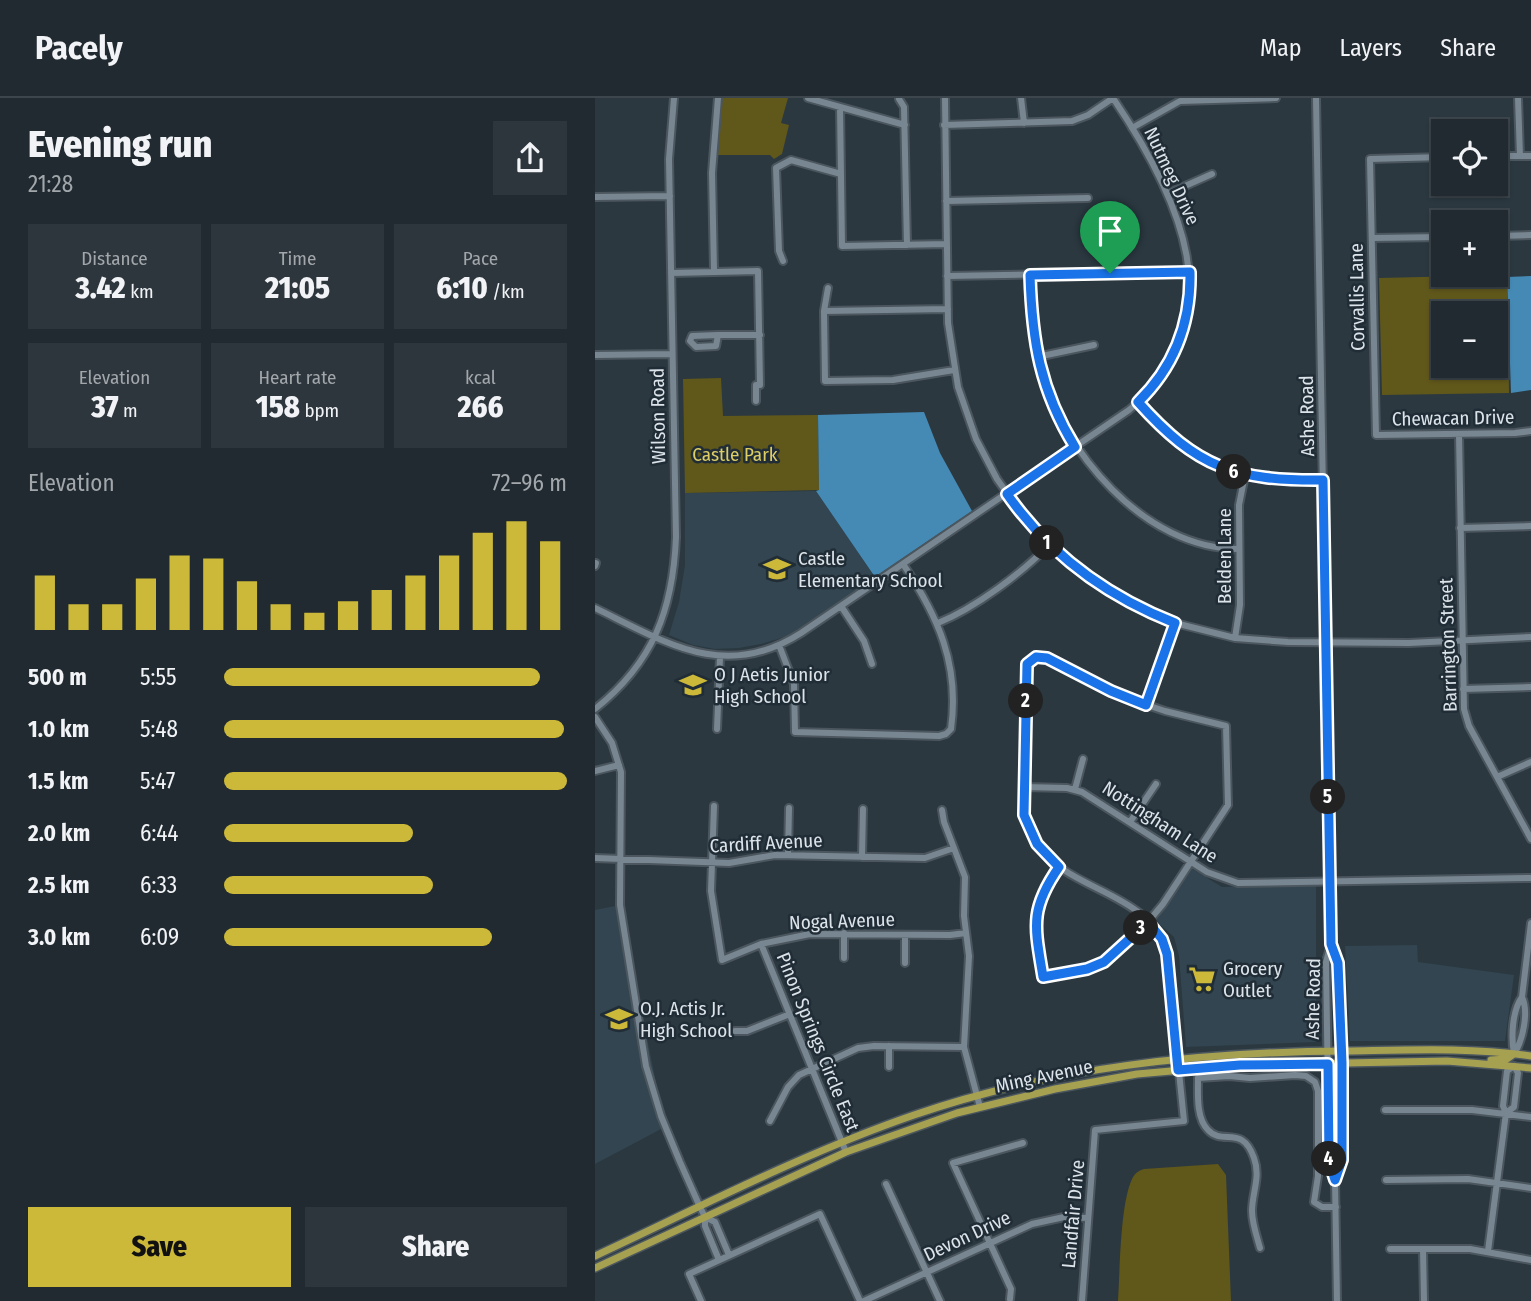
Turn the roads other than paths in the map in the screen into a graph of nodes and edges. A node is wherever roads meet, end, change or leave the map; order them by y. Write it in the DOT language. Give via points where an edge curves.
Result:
graph roads {
  1 [pos="674,98"];
  2 [pos="718,98"];
  3 [pos="808,98"];
  4 [pos="945,98"];
  5 [pos="1021,98"];
  6 [pos="1113,98"];
  7 [pos="1209,98"];
  8 [pos="1276,98"];
  9 [pos="1316,98"];
  10 [pos="1518,98"];
  11 [pos="899,99"];
  12 [pos="840,107"];
  13 [pos="1024,123"];
  14 [pos="905,125"];
  15 [pos="944,125"];
  16 [pos="1132,128"];
  17 [pos="1508,156"];
  18 [pos="1520,156"];
  19 [pos="1531,156"];
  20 [pos="1431,158"];
  21 [pos="841,174"];
  22 [pos="1212,174"];
  23 [pos="1167,194"];
  24 [pos="670,196"];
  25 [pos="595,197"];
  26 [pos="1088,198"];
  27 [pos="946,201"];
  28 [pos="1531,235"];
  29 [pos="1508,236"];
  30 [pos="1431,237"];
  31 [pos="1372,238"];
  32 [pos="947,244"];
  33 [pos="907,245"];
  34 [pos="783,261"];
  35 [pos="713,271"];
  36 [pos="671,272"];
  37 [pos="1190,272"];
  38 [pos="1030,275"];
  39 [pos="947,276"];
  40 [pos="828,288"];
  41 [pos="948,309"];
  42 [pos="824,311"];
  43 [pos="718,335"];
  44 [pos="759,335"];
  45 [pos="1094,345"];
  46 [pos="673,354"];
  47 [pos="595,355"];
  48 [pos="1037,358"];
  49 [pos="954,370"];
  50 [pos="756,401"];
  51 [pos="1138,402"];
  52 [pos="1531,430"];
  53 [pos="1459,434"];
  54 [pos="1376,435"];
  55 [pos="1075,447"];
  56 [pos="1245,475"];
  57 [pos="1323,480"];
  58 [pos="1007,494"];
  59 [pos="1531,526"];
  60 [pos="1460,528"];
  61 [pos="1049,545"];
  62 [pos="1239,549"];
  63 [pos="903,564"];
  64 [pos="841,606"];
  65 [pos="595,608"];
  66 [pos="938,623"];
  67 [pos="1175,623"];
  68 [pos="654,637"];
  69 [pos="1531,637"];
  70 [pos="1235,638"];
  71 [pos="1462,639"];
  72 [pos="1326,642"];
  73 [pos="779,645"];
  74 [pos="720,657"];
  75 [pos="872,664"];
  76 [pos="1531,687"];
  77 [pos="1463,689"];
  78 [pos="1146,705"];
  79 [pos="595,709"];
  80 [pos="595,717"];
  81 [pos="717,729"];
  82 [pos="1083,759"];
  83 [pos="1531,762"];
  84 [pos="619,765"];
  85 [pos="595,771"];
  86 [pos="1497,777"];
  87 [pos="1156,784"];
  88 [pos="1024,787"];
  89 [pos="1075,789"];
  90 [pos="714,806"];
  91 [pos="789,808"];
  92 [pos="863,809"];
  93 [pos="943,810"];
  94 [pos="1131,822"];
  95 [pos="1531,839"];
  96 [pos="954,848"];
  97 [pos="788,855"];
  98 [pos="862,857"];
  99 [pos="595,858"];
  100 [pos="619,859"];
  101 [pos="712,862"];
  102 [pos="1191,862"];
  103 [pos="1059,867"];
  104 [pos="1531,878"];
  105 [pos="1330,882"];
  106 [pos="1148,922"];
  107 [pos="1531,923"];
  108 [pos="844,933"];
  109 [pos="967,933"];
  110 [pos="905,934"];
  111 [pos="761,944"];
  112 [pos="1331,944"];
  113 [pos="844,958"];
  114 [pos="905,963"];
  115 [pos="790,1014"];
  116 [pos="734,1031"];
  117 [pos="889,1046"];
  118 [pos="964,1047"];
  119 [pos="1328,1051"];
  120 [pos="1341,1051"];
  121 [pos="1514,1054"];
  122 [pos="1177,1058"];
  123 [pos="1531,1058"];
  124 [pos="1466,1062"];
  125 [pos="1342,1063"];
  126 [pos="1328,1064"];
  127 [pos="1514,1066"];
  128 [pos="811,1067"];
  129 [pos="889,1067"];
  130 [pos="1531,1068"];
  131 [pos="1178,1070"];
  132 [pos="976,1096"];
  133 [pos="980,1107"];
  134 [pos="1385,1110"];
  135 [pos="1506,1113"];
  136 [pos="1531,1117"];
  137 [pos="770,1121"];
  138 [pos="841,1143"];
  139 [pos="1023,1143"];
  140 [pos="846,1152"];
  141 [pos="1335,1180"];
  142 [pos="1386,1180"];
  143 [pos="1497,1182"];
  144 [pos="886,1184"];
  145 [pos="1531,1188"];
  146 [pos="1336,1207"];
  147 [pos="700,1208"];
  148 [pos="705,1217"];
  149 [pos="1088,1218"];
  150 [pos="990,1243"];
  151 [pos="1260,1248"];
  152 [pos="1390,1249"];
  153 [pos="1423,1249"];
  154 [pos="1488,1251"];
  155 [pos="729,1255"];
  156 [pos="595,1256"];
  157 [pos="719,1260"];
  158 [pos="1531,1260"];
  159 [pos="595,1268"];
  160 [pos="926,1272"];
  161 [pos="1010,1299"];
  162 [pos="701,1301"];
  163 [pos="862,1301"];
  164 [pos="940,1301"];
  165 [pos="1081,1301"];
  166 [pos="1338,1301"];
  167 [pos="1425,1301"];
  1 -- 24 [label="street, Wilson Road"];
  2 -- 35 [label="street" via="712,173"];
  3 -- 12 [label="street"];
  4 -- 15 [label="street"];
  5 -- 13 [label="street"];
  6 -- 13 [label="street" via="1072,121"];
  6 -- 16 [label="street, Nutmeg Drive"];
  7 -- 8 [label="street"];
  7 -- 16 [label="street" via="1180,101"];
  9 -- 57 [label="street, Ashe Road"];
  10 -- 18 [label="street"];
  11 -- 14 [label="street"];
  12 -- 14 [label="street"];
  12 -- 21 [label="street"];
  13 -- 15 [label="street"];
  14 -- 33 [label="street"];
  15 -- 27 [label="street"];
  16 -- 23 [label="street, Nutmeg Drive"];
  17 -- 18 [label="street"];
  18 -- 19 [label="street"];
  20 -- 31 [label="street, Corvallis Lane" via="1370,159"];
  21 -- 33 [label="street" via="842,246"];
  21 -- 34 [label="street" via="791,160 776,168"];
  22 -- 23 [label="street"];
  23 -- 37 [label="street, Nutmeg Drive" via="1186,243"];
  24 -- 25 [label="street"];
  24 -- 36 [label="street, Wilson Road"];
  26 -- 27 [label="street"];
  27 -- 32 [label="street"];
  28 -- 29 [label="street"];
  30 -- 31 [label="street"];
  31 -- 54 [label="street, Corvallis Lane"];
  32 -- 33 [label="street"];
  32 -- 39 [label="street"];
  35 -- 36 [label="street"];
  35 -- 44 [label="street" via="758,271"];
  36 -- 46 [label="street, Wilson Road"];
  37 -- 38 [label="street"];
  37 -- 51 [label="street, Nutmeg Drive" via="1189,302 1178,344 1165,371"];
  38 -- 39 [label="street"];
  38 -- 48 [label="street"];
  39 -- 41 [label="street"];
  40 -- 42 [label="street"];
  41 -- 42 [label="street"];
  41 -- 49 [label="street"];
  42 -- 49 [label="street" via="825,381 901,379"];
  43 -- 44 [label="street"];
  44 -- 50 [label="street" via="761,385 755,385"];
  45 -- 48 [label="street"];
  46 -- 47 [label="street"];
  46 -- 68 [label="street, Wilson Road" via="674,571 668,604"];
  48 -- 55 [label="street" via="1050,399"];
  49 -- 58 [label="street" via="976,439"];
  51 -- 55 [label="street, Nutmeg Drive"];
  51 -- 56 [label="street" via="1184,447 1210,463"];
  52 -- 53 [label="street, Chewacan Drive"];
  53 -- 54 [label="street, Chewacan Drive"];
  53 -- 60 [label="street, Barrington Street"];
  55 -- 58 [label="street, Nutmeg Drive"];
  55 -- 62 [label="street" via="1111,489 1154,521 1202,544"];
  56 -- 57 [label="street"];
  56 -- 62 [label="street, Belden Lane" via="1239,505"];
  57 -- 72 [label="street, Ashe Road"];
  58 -- 61 [label="street"];
  58 -- 63 [label="street, Nutmeg Drive"];
  59 -- 60 [label="street"];
  60 -- 71 [label="street, Barrington Street"];
  61 -- 66 [label="street" via="1021,571"];
  61 -- 67 [label="street" via="1111,593"];
  62 -- 70 [label="street, Belden Lane" via="1240,606"];
  63 -- 64 [label="street, Nutmeg Drive"];
  63 -- 66 [label="street"];
  64 -- 73 [label="street, Nutmeg Drive"];
  64 -- 75 [label="street" via="864,641"];
  65 -- 68 [label="street, Nutmeg Drive"];
  66 -- 73 [label="street" via="952,690 951,729 939,736 795,732 794,684"];
  67 -- 70 [label="street"];
  67 -- 78 [label="street"];
  68 -- 74 [label="street, Nutmeg Drive" via="683,650"];
  68 -- 79 [label="street, Wilson Road" via="629,676"];
  69 -- 71 [label="street"];
  70 -- 72 [label="street"];
  71 -- 72 [label="street"];
  71 -- 77 [label="street, Barrington Street"];
  72 -- 105 [label="street, Ashe Road"];
  73 -- 74 [label="street, Nutmeg Drive"];
  74 -- 81 [label="street"];
  76 -- 77 [label="street"];
  77 -- 86 [label="street, Barrington Street" via="1469,726"];
  78 -- 88 [label="street" via="1047,658 1033,659 1026,667"];
  78 -- 102 [label="street" via="1226,726 1228,805"];
  80 -- 84 [label="street" via="612,743"];
  82 -- 89 [label="street"];
  83 -- 86 [label="street"];
  84 -- 85 [label="street"];
  84 -- 100 [label="street"];
  86 -- 95 [label="street, Barrington Street"];
  87 -- 94 [label="street"];
  88 -- 89 [label="street, Nottingham Lane"];
  88 -- 103 [label="street" via="1024,815 1031,834"];
  89 -- 94 [label="street, Nottingham Lane"];
  90 -- 101 [label="street"];
  91 -- 97 [label="street"];
  92 -- 98 [label="street"];
  93 -- 96 [label="street"];
  94 -- 102 [label="street, Nottingham Lane"];
  96 -- 98 [label="street, Cardiff Avenue" via="925,858"];
  96 -- 109 [label="street" via="965,877"];
  97 -- 98 [label="street, Cardiff Avenue"];
  97 -- 101 [label="street, Cardiff Avenue"];
  99 -- 100 [label="street, Cardiff Avenue"];
  100 -- 101 [label="street, Cardiff Avenue"];
  100 -- 147 [label="street" via="623,929 646,1066 670,1140"];
  101 -- 111 [label="street, Nogal Avenue" via="711,891 722,960"];
  102 -- 105 [label="street, Nottingham Lane" via="1238,883"];
  102 -- 106 [label="street"];
  103 -- 106 [label="street" via="1127,903"];
  103 -- 106 [label="street" via="1042,892 1036,912 1043,977 1104,962"];
  104 -- 105 [label="street, Nottingham Lane"];
  105 -- 112 [label="street, Ashe Road"];
  106 -- 122 [label="street" via="1167,954"];
  107 -- 121 [label="street" via="1521,1044"];
  108 -- 110 [label="street, Nogal Avenue"];
  108 -- 111 [label="street, Nogal Avenue" via="792,936"];
  108 -- 113 [label="street"];
  109 -- 110 [label="street, Nogal Avenue"];
  109 -- 118 [label="street"];
  110 -- 114 [label="street"];
  111 -- 115 [label="street, Pinon Springs Circle East"];
  112 -- 119 [label="street, Ashe Road" via="1326,962"];
  112 -- 120 [label="street, Ashe Road" via="1338,963"];
  115 -- 116 [label="street" via="747,1031"];
  115 -- 128 [label="street, Pinon Springs Circle East"];
  117 -- 118 [label="street"];
  117 -- 128 [label="street" via="857,1048"];
  117 -- 129 [label="street"];
  118 -- 132 [label="street"];
  119 -- 120 [label="main road, Ming Avenue"];
  119 -- 122 [label="main road, Ming Avenue"];
  119 -- 126 [label="street, Ashe Road"];
  120 -- 121 [label="main road, Ming Avenue"];
  120 -- 125 [label="street, Ashe Road"];
  121 -- 123 [label="main road, Ming Avenue"];
  121 -- 124 [label="main road" via="1507,1059"];
  122 -- 131 [label="street"];
  122 -- 132 [label="main road, Ming Avenue" via="1094,1070"];
  123 -- 127 [label="main road"];
  124 -- 125 [label="main road, Ming Avenue"];
  124 -- 127 [label="main road, Ming Avenue"];
  125 -- 126 [label="main road, Ming Avenue"];
  125 -- 141 [label="street, Ashe Road" via="1342,1160"];
  126 -- 131 [label="main road, Ming Avenue"];
  126 -- 141 [label="street, Ashe Road" via="1329,1161"];
  127 -- 130 [label="main road, Ming Avenue"];
  127 -- 135 [label="street" via="1507,1071"];
  127 -- 135 [label="street" via="1518,1073 1514,1107"];
  128 -- 137 [label="street" via="788,1087"];
  128 -- 138 [label="street, Pinon Springs Circle East"];
  131 -- 133 [label="main road, Ming Avenue" via="1096,1081"];
  131 -- 149 [label="street, Landfair Drive" via="1184,1121 1095,1130"];
  132 -- 133 [label="street"];
  132 -- 138 [label="main road, Ming Avenue"];
  133 -- 140 [label="main road, Ming Avenue"];
  134 -- 135 [label="street"];
  135 -- 136 [label="street"];
  135 -- 143 [label="street"];
  138 -- 140 [label="street, Pinon Springs Circle East"];
  138 -- 147 [label="main road, Ming Avenue"];
  139 -- 150 [label="street" via="953,1163"];
  140 -- 148 [label="main road, Ming Avenue"];
  141 -- 146 [label="street, Ashe Road"];
  142 -- 143 [label="street"];
  143 -- 145 [label="street"];
  143 -- 154 [label="street"];
  144 -- 160 [label="street"];
  146 -- 151 [label="street" via="1314,1202 1318,1176 1315,1082 1295,1074 1198,1078 1201,1115 1208,1130 1246,1142 1255,1160 1258,1183 1252,1211"];
  146 -- 166 [label="street, Ashe Road"];
  147 -- 148 [label="street"];
  147 -- 156 [label="main road, Ming Avenue"];
  148 -- 155 [label="street" via="715,1222"];
  148 -- 157 [label="street"];
  148 -- 159 [label="main road, Ming Avenue"];
  149 -- 150 [label="street, Devon Drive" via="1041,1220"];
  149 -- 165 [label="street, Landfair Drive"];
  150 -- 160 [label="street, Devon Drive"];
  150 -- 161 [label="street" via="1011,1289"];
  152 -- 153 [label="street"];
  153 -- 154 [label="street"];
  153 -- 167 [label="street"];
  154 -- 158 [label="street"];
  155 -- 157 [label="street"];
  155 -- 163 [label="street" via="820,1214"];
  157 -- 162 [label="street" via="689,1274"];
  160 -- 163 [label="street, Devon Drive"];
  160 -- 164 [label="street"];
}
